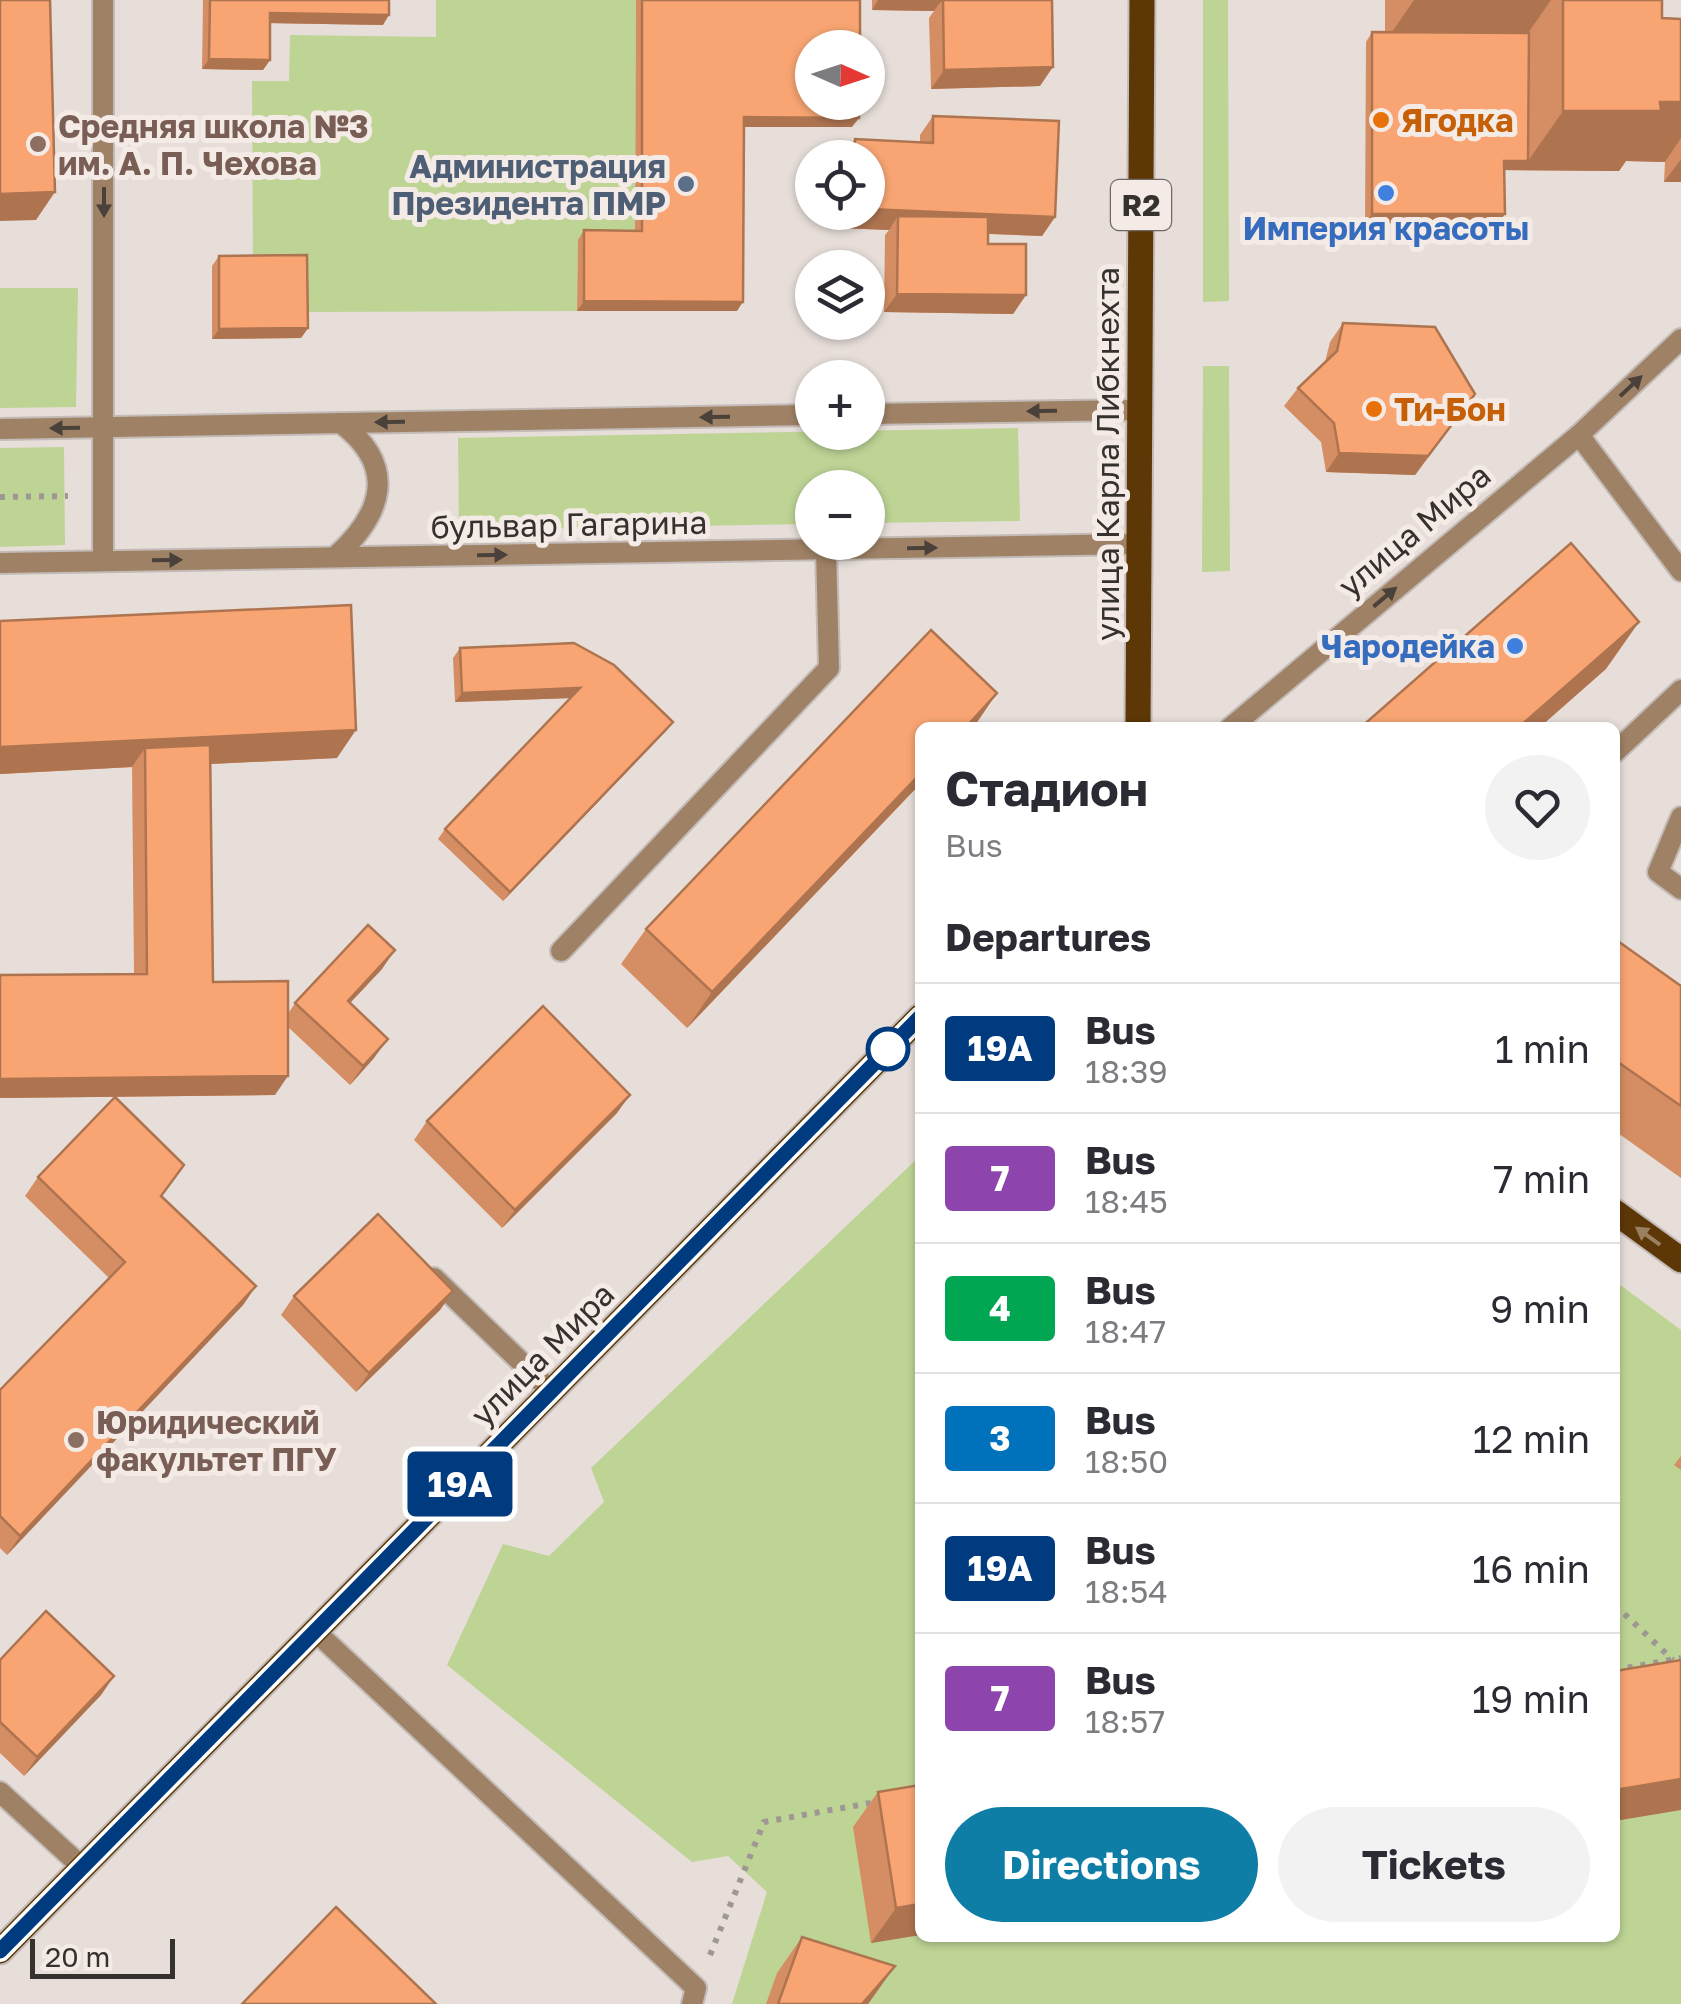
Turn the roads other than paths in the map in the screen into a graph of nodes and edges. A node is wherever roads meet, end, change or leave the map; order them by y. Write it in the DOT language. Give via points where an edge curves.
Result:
graph roads {
  1 [pos="103,0"];
  2 [pos="1142,0"];
  3 [pos="1681,340"];
  4 [pos="1139,410"];
  5 [pos="885,414"];
  6 [pos="795,415"];
  7 [pos="341,423"];
  8 [pos="105,428"];
  9 [pos="0,429"];
  10 [pos="1578,434"];
  11 [pos="1140,544"];
  12 [pos="885,548"];
  13 [pos="795,550"];
  14 [pos="335,557"];
  15 [pos="826,560"];
  16 [pos="103,561"];
  17 [pos="0,563"];
  18 [pos="1681,571"];
  19 [pos="1681,690"];
  20 [pos="1138,722"];
  21 [pos="1237,722"];
  22 [pos="1620,747"];
  23 [pos="1681,817"];
  24 [pos="1681,889"];
  25 [pos="561,951"];
  26 [pos="915,1022"];
  27 [pos="1620,1216"];
  28 [pos="1681,1260"];
  29 [pos="431,1274"];
  30 [pos="551,1392"];
  31 [pos="315,1631"];
  32 [pos="0,1792"];
  33 [pos="82,1867"];
  34 [pos="0,1950"];
  35 [pos="694,1996"];
  1 -- 8 [label="street, one-way"];
  2 -- 4 [label="main road, улица Карла Либкнехта / R2"];
  10 -- 3 [label="street, улица Мира, one-way"];
  4 -- 5 [label="street, one-way"];
  4 -- 11 [label="main road, улица Карла Либкнехта / R2"];
  6 -- 7 [label="street, one-way"];
  7 -- 8 [label="street"];
  7 -- 14 [label="street" via="359,438 380,482 370,519"];
  8 -- 9 [label="street, one-way"];
  8 -- 16 [label="street"];
  10 -- 18 [label="street"];
  21 -- 10 [label="street, улица Мира, one-way"];
  12 -- 11 [label="street, бульвар Гагарина, one-way"];
  11 -- 20 [label="main road, улица Карла Либкнехта / R2"];
  14 -- 13 [label="street, бульвар Гагарина, one-way"];
  16 -- 14 [label="street, бульвар Гагарина, one-way"];
  15 -- 25 [label="street" via="829,668"];
  16 -- 17 [label="street, бульвар Гагарина"];
  19 -- 22 [label="street"];
  23 -- 24 [label="street" via="1658,872"];
  26 -- 30 [label="main road, улица Мира"];
  28 -- 27 [label="main road, one-way"];
  29 -- 30 [label="street"];
  30 -- 31 [label="main road, улица Мира"];
  31 -- 33 [label="main road, улица Мира"];
  31 -- 35 [label="street"];
  32 -- 33 [label="street"];
  33 -- 34 [label="main road, улица Мира"];
}
